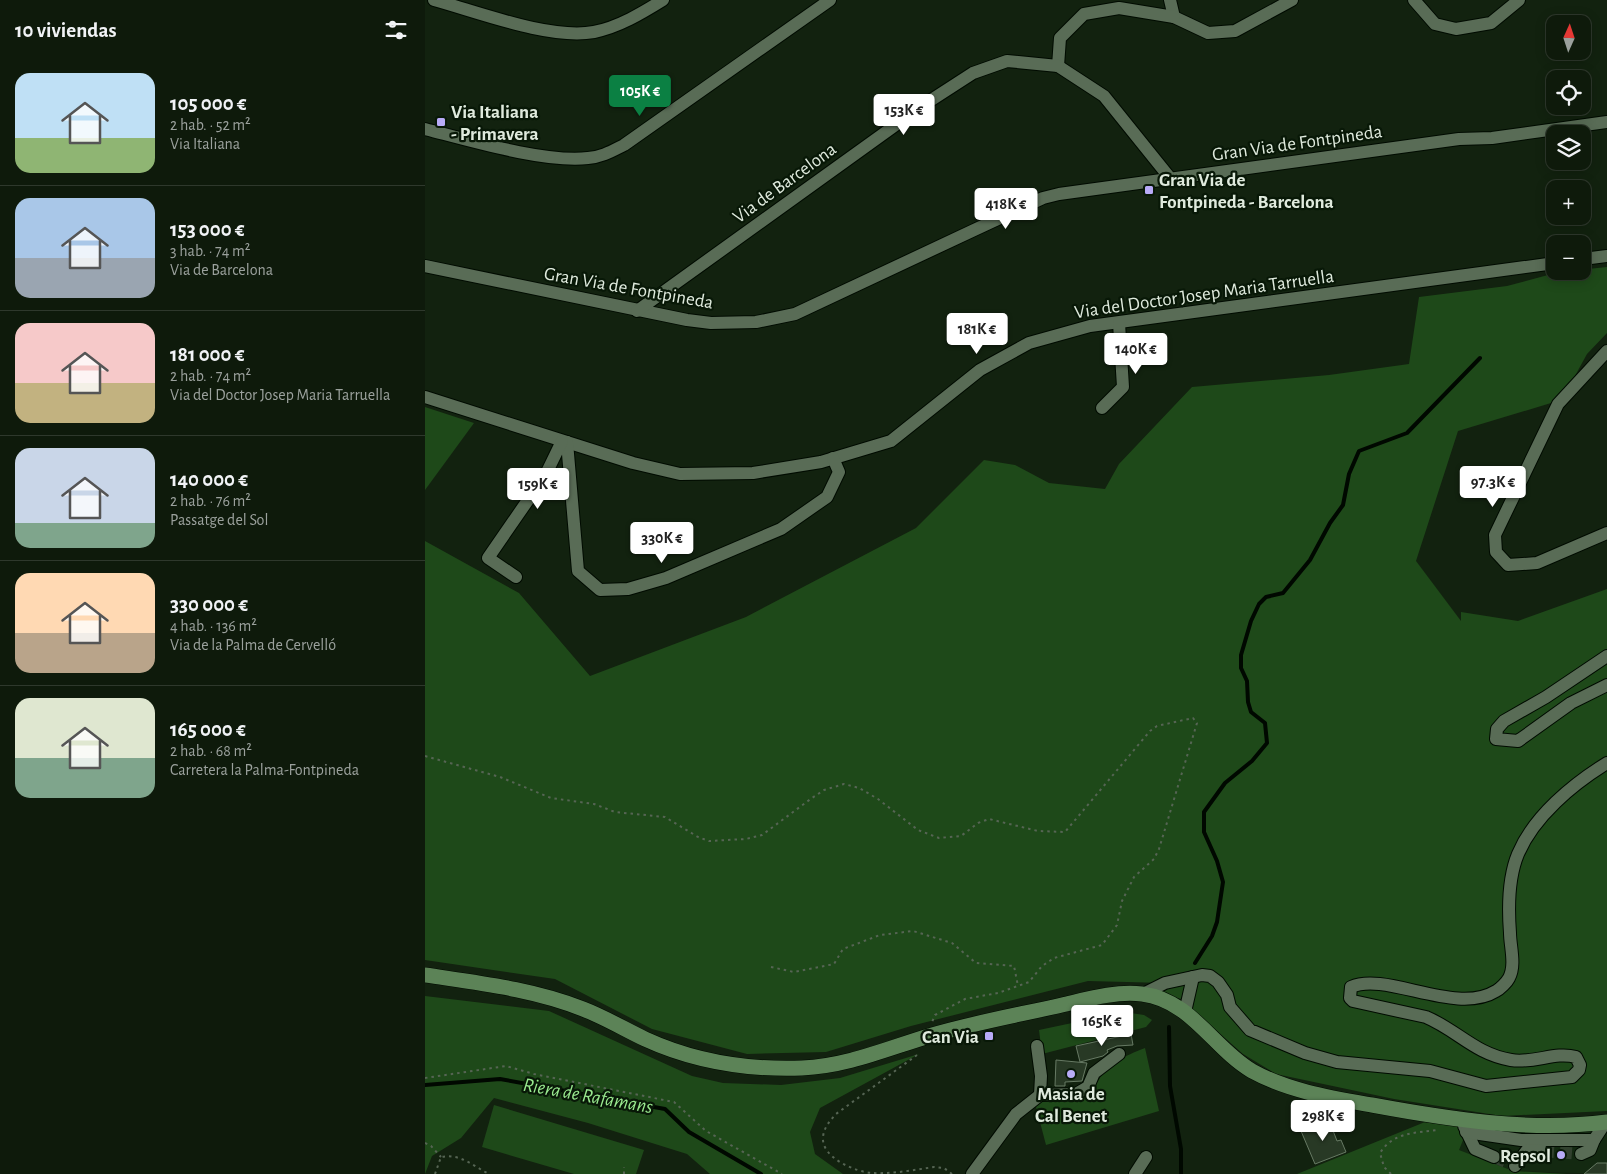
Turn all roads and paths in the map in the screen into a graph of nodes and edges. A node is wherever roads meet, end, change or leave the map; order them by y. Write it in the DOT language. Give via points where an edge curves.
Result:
graph roads {
  1 [pos="434,0"];
  2 [pos="663,0"];
  3 [pos="830,0"];
  4 [pos="1170,0"];
  5 [pos="1292,0"];
  6 [pos="1413,0"];
  7 [pos="1519,0"];
  8 [pos="1174,17"];
  9 [pos="1058,66"];
  10 [pos="1607,122"];
  11 [pos="425,129"];
  12 [pos="1170,178"];
  13 [pos="1607,256"];
  14 [pos="1591,259"];
  15 [pos="1546,264"];
  16 [pos="425,266"];
  17 [pos="637,310"];
  18 [pos="1119,322"];
  19 [pos="1607,351"];
  20 [pos="425,397"];
  21 [pos="1102,408"];
  22 [pos="564,442"];
  23 [pos="833,458"];
  24 [pos="1607,532"];
  25 [pos="516,576"];
  26 [pos="1607,656"];
  27 [pos="1607,685"];
  28 [pos="425,756"];
  29 [pos="1607,763"];
  30 [pos="771,967"];
  31 [pos="425,975"];
  32 [pos="1193,977"];
  33 [pos="1018,986"];
  34 [pos="1143,994"];
  35 [pos="1185,1012"];
  36 [pos="929,1036"];
  37 [pos="1037,1046"];
  38 [pos="919,1054"];
  39 [pos="1119,1054"];
  40 [pos="425,1078"];
  41 [pos="1040,1095"];
  42 [pos="1606,1122"];
  43 [pos="1513,1123"];
  44 [pos="1464,1126"];
  45 [pos="1437,1130"];
  46 [pos="1594,1140"];
  47 [pos="425,1143"];
  48 [pos="1524,1145"];
  49 [pos="1541,1151"];
  50 [pos="1581,1154"];
  51 [pos="441,1157"];
  52 [pos="1146,1157"];
  53 [pos="1494,1157"];
  54 [pos="1515,1166"];
  55 [pos="624,1167"];
  56 [pos="435,1174"];
  57 [pos="489,1174"];
  58 [pos="624,1174"];
  59 [pos="782,1174"];
  60 [pos="952,1174"];
  61 [pos="972,1174"];
  62 [pos="1135,1174"];
  63 [pos="1391,1174"];
  1 -- 2 [label="street" via="554,32 593,32 629,20"];
  3 -- 11 [label="street" via="624,145 606,154 568,158 528,153"];
  4 -- 8 [label="street"];
  5 -- 8 [label="street" via="1235,31 1208,33"];
  6 -- 7 [label="street" via="1435,24 1456,29 1491,23"];
  8 -- 9 [label="street" via="1119,8 1084,14 1060,38"];
  9 -- 12 [label="street, Via de Barcelona" via="1104,96"];
  9 -- 17 [label="street, Via de Barcelona" via="1007,61 973,73"];
  10 -- 12 [label="street, Gran Via de Fontpineda"];
  12 -- 17 [label="street, Gran Via de Fontpineda" via="1043,198 795,314 756,322 711,323"];
  13 -- 14 [label="street"];
  15 -- 18 [label="street, Via del Doctor Josep Maria Tarruella"];
  16 -- 17 [label="street, Gran Via de Fontpineda"];
  18 -- 21 [label="street" via="1123,387"];
  18 -- 23 [label="street, Via del Doctor Josep Maria Tarruella" via="1090,326 1029,343 980,370 891,441"];
  19 -- 24 [label="street" via="1558,404 1495,535 1496,552 1508,565 1537,563"];
  20 -- 22 [label="street, Via del Doctor Josep Maria Tarruella"];
  22 -- 23 [label="street, Via del Doctor Josep Maria Tarruella" via="680,474 753,473"];
  22 -- 23 [label="street" via="578,571 600,590 628,589 666,578 781,530 827,497 839,472"];
  22 -- 25 [label="street" via="488,558"];
  26 -- 27 [label="street" via="1547,697 1504,721 1497,729 1496,739 1518,741 1571,703"];
  28 -- 33 [label="path" via="492,774 551,798 594,804 615,812 665,817 709,841 763,835 824,790 845,784 878,799 927,835 950,838 961,836 989,819 1038,831 1065,832 1150,731 1157,726 1193,718 1197,723 1189,755 1159,849 1154,860 1134,877 1122,901 1117,925 1102,945 1054,958 1042,966 1029,982"];
  29 -- 32 [label="street" via="1565,791 1518,853 1509,900 1511,970 1509,978 1497,991 1466,999 1385,986 1357,984 1351,988 1353,1002 1426,1016 1481,1052 1497,1057 1521,1061 1561,1054 1576,1057 1580,1064 1572,1077 1486,1086 1430,1071 1329,1060 1285,1047 1250,1030 1230,1007 1218,982 1203,975"];
  30 -- 33 [label="path" via="794,972 834,964 843,949 881,935 913,931 952,943 976,964 1015,966"];
  31 -- 36 [label="main road" via="542,996 583,1009 683,1054 740,1066 830,1066"];
  32 -- 34 [label="street" via="1165,983"];
  32 -- 35 [label="street"];
  33 -- 36 [label="path" via="965,999 935,1015"];
  34 -- 35 [label="main road" via="1160,998"];
  34 -- 36 [label="main road" via="1098,997"];
  35 -- 44 [label="main road" via="1237,1060 1272,1080 1342,1100"];
  37 -- 41 [label="street"];
  38 -- 60 [label="path" via="836,1114 827,1125 823,1138 825,1149 856,1170 871,1173 934,1167 944,1168"];
  39 -- 41 [label="street" via="1094,1073 1088,1087 1076,1094"];
  40 -- 59 [label="path" via="506,1066 674,1102 706,1131"];
  41 -- 61 [label="street" via="1003,1129"];
  42 -- 43 [label="main road"];
  42 -- 46 [label="street"];
  43 -- 44 [label="main road"];
  43 -- 48 [label="street"];
  44 -- 48 [label="street"];
  44 -- 53 [label="street" via="1475,1149"];
  45 -- 63 [label="path" via="1407,1134 1386,1142 1380,1152 1384,1167"];
  46 -- 48 [label="street"];
  46 -- 50 [label="street" via="1590,1150"];
  47 -- 51 [label="path"];
  48 -- 49 [label="street"];
  48 -- 54 [label="street"];
  51 -- 56 [label="path"];
  51 -- 57 [label="path" via="458,1157"];
  52 -- 62 [label="street"];
  55 -- 58 [label="path"];
}
